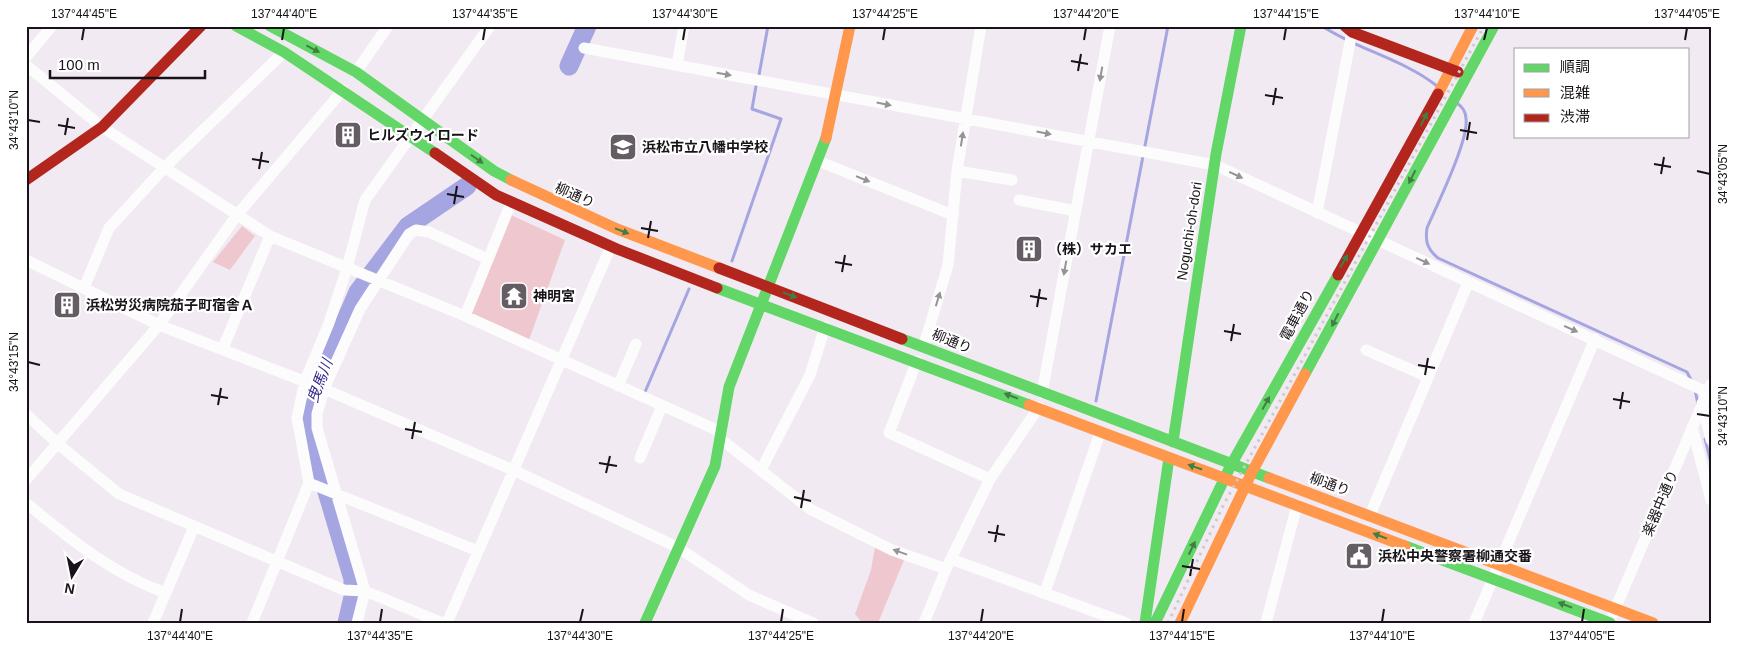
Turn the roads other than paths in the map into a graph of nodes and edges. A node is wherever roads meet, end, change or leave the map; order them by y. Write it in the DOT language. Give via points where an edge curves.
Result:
graph roads {
  1 [pos="52,26"];
  2 [pos="201,26"];
  3 [pos="236,26"];
  4 [pos="270,26"];
  5 [pos="388,26"];
  6 [pos="490,26"];
  7 [pos="684,26"];
  8 [pos="850,26"];
  9 [pos="981,26"];
  10 [pos="1110,26"];
  11 [pos="1241,26"];
  12 [pos="1472,26"];
  13 [pos="1494,26"];
  14 [pos="1348,29"];
  15 [pos="584,48"];
  16 [pos="284,52"];
  17 [pos="26,56"];
  18 [pos="26,65"];
  19 [pos="676,65"];
  20 [pos="1450,68"];
  21 [pos="356,72"];
  22 [pos="1467,76"];
  23 [pos="343,90"];
  24 [pos="837,95"];
  25 [pos="965,118"];
  26 [pos="423,121"];
  27 [pos="102,127"];
  28 [pos="411,136"];
  29 [pos="1089,142"];
  30 [pos="818,161"];
  31 [pos="1215,165"];
  32 [pos="165,166"];
  33 [pos="957,171"];
  34 [pos="26,180"];
  35 [pos="1012,180"];
  36 [pos="1019,200"];
  37 [pos="511,203"];
  38 [pos="1076,211"];
  39 [pos="1317,213"];
  40 [pos="237,215"];
  41 [pos="953,215"];
  42 [pos="1361,232"];
  43 [pos="270,236"];
  44 [pos="1379,240"];
  45 [pos="611,246"];
  46 [pos="488,259"];
  47 [pos="26,260"];
  48 [pos="347,268"];
  49 [pos="377,281"];
  50 [pos="1468,283"];
  51 [pos="767,286"];
  52 [pos="84,288"];
  53 [pos="760,304"];
  54 [pos="465,316"];
  55 [pos="159,324"];
  56 [pos="825,327"];
  57 [pos="1594,340"];
  58 [pos="636,344"];
  59 [pos="924,345"];
  60 [pos="223,348"];
  61 [pos="1366,350"];
  62 [pos="561,360"];
  63 [pos="916,361"];
  64 [pos="1428,377"];
  65 [pos="307,382"];
  66 [pos="618,386"];
  67 [pos="323,388"];
  68 [pos="1703,391"];
  69 [pos="1042,393"];
  70 [pos="662,406"];
  71 [pos="1039,407"];
  72 [pos="26,414"];
  73 [pos="1692,427"];
  74 [pos="1100,433"];
  75 [pos="721,436"];
  76 [pos="1711,440"];
  77 [pos="1173,442"];
  78 [pos="58,444"];
  79 [pos="640,458"];
  80 [pos="1169,458"];
  81 [pos="1231,465"];
  82 [pos="513,470"];
  83 [pos="761,470"];
  84 [pos="1252,472"];
  85 [pos="1226,478"];
  86 [pos="990,479"];
  87 [pos="26,480"];
  88 [pos="313,484"];
  89 [pos="1245,485"];
  90 [pos="334,493"];
  91 [pos="1711,500"];
  92 [pos="26,503"];
  93 [pos="1297,505"];
  94 [pos="1370,515"];
  95 [pos="194,527"];
  96 [pos="677,547"];
  97 [pos="478,551"];
  98 [pos="279,562"];
  99 [pos="948,564"];
  100 [pos="1499,564"];
  101 [pos="1493,578"];
  102 [pos="362,591"];
  103 [pos="1045,592"];
  104 [pos="166,593"];
  105 [pos="1616,608"];
  106 [pos="808,622"];
  107 [pos="152,623"];
  108 [pos="252,623"];
  109 [pos="357,623"];
  110 [pos="444,623"];
  111 [pos="447,623"];
  112 [pos="645,623"];
  113 [pos="924,623"];
  114 [pos="1126,623"];
  115 [pos="1146,623"];
  116 [pos="1155,623"];
  117 [pos="1180,623"];
  118 [pos="1266,623"];
  119 [pos="1474,623"];
  120 [pos="1610,623"];
  121 [pos="1653,623"];
  1 -- 17 [label="street"];
  2 -- 27 [label="street"];
  3 -- 16 [label="street"];
  4 -- 21 [label="street, 柳通り, one-way"];
  5 -- 21 [label="street"];
  6 -- 26 [label="street"];
  7 -- 19 [label="street"];
  8 -- 24 [label="street"];
  9 -- 25 [label="street"];
  10 -- 29 [label="street, one-way"];
  11 -- 31 [label="street, Noguchi-oh-dori"];
  12 -- 20 [label="street, 電車通り"];
  13 -- 22 [label="street"];
  14 -- 20 [label="street"];
  14 -- 39 [label="street"];
  15 -- 19 [label="street"];
  16 -- 23 [label="street"];
  16 -- 32 [label="street"];
  18 -- 27 [label="street"];
  19 -- 24 [label="street, one-way"];
  20 -- 22 [label="street"];
  42 -- 20 [label="street, 電車通り, one-way" via="1415,138"];
  21 -- 26 [label="street, 柳通り"];
  22 -- 44 [label="street, one-way"];
  23 -- 28 [label="street"];
  23 -- 40 [label="street"];
  24 -- 25 [label="street, one-way"];
  24 -- 30 [label="street" via="833,120"];
  25 -- 29 [label="street, one-way"];
  33 -- 25 [label="street, one-way"];
  26 -- 28 [label="street"];
  26 -- 51 [label="street, 柳通り, one-way" via="494,171 533,192 617,229"];
  27 -- 32 [label="street"];
  27 -- 34 [label="street"];
  28 -- 37 [label="street"];
  28 -- 48 [label="street" via="365,200"];
  29 -- 31 [label="street"];
  29 -- 38 [label="street"];
  30 -- 41 [label="street, one-way"];
  30 -- 51 [label="street"];
  31 -- 39 [label="street, one-way"];
  31 -- 77 [label="street, Noguchi-oh-dori"];
  32 -- 40 [label="street"];
  32 -- 52 [label="street" via="109,228"];
  33 -- 35 [label="street"];
  33 -- 41 [label="street"];
  36 -- 38 [label="street"];
  37 -- 45 [label="street"];
  37 -- 46 [label="street"];
  38 -- 69 [label="street, one-way"];
  39 -- 42 [label="street"];
  40 -- 43 [label="street"];
  40 -- 55 [label="street"];
  59 -- 41 [label="street, one-way" via="948,265"];
  42 -- 44 [label="street"];
  81 -- 42 [label="street, 電車通り, one-way"];
  43 -- 48 [label="street"];
  43 -- 60 [label="street"];
  44 -- 50 [label="street, one-way"];
  44 -- 84 [label="street, one-way"];
  45 -- 53 [label="street"];
  45 -- 62 [label="street"];
  46 -- 49 [label="street" via="429,232 416,230 409,234"];
  46 -- 54 [label="street"];
  47 -- 52 [label="street"];
  48 -- 49 [label="street"];
  48 -- 65 [label="street"];
  49 -- 54 [label="street"];
  49 -- 67 [label="street" via="360,309"];
  50 -- 57 [label="street, one-way"];
  50 -- 64 [label="street"];
  51 -- 53 [label="street"];
  51 -- 59 [label="street, 柳通り, one-way"];
  52 -- 55 [label="street"];
  53 -- 56 [label="street"];
  53 -- 75 [label="street" via="729,387"];
  54 -- 62 [label="street"];
  55 -- 60 [label="street"];
  55 -- 78 [label="street"];
  56 -- 63 [label="street"];
  56 -- 83 [label="street" via="810,374"];
  57 -- 68 [label="street"];
  57 -- 100 [label="street"];
  58 -- 66 [label="street"];
  59 -- 69 [label="street, 柳通り"];
  60 -- 65 [label="street"];
  61 -- 64 [label="street"];
  62 -- 66 [label="street"];
  62 -- 82 [label="street"];
  71 -- 63 [label="street, one-way"];
  63 -- 86 [label="street" via="889,433"];
  64 -- 94 [label="street"];
  65 -- 67 [label="street"];
  65 -- 88 [label="street" via="296,418"];
  66 -- 70 [label="street"];
  67 -- 82 [label="street"];
  67 -- 90 [label="street" via="317,428"];
  68 -- 73 [label="street, 楽器中通り"];
  68 -- 76 [label="street"];
  69 -- 77 [label="street, 柳通り"];
  70 -- 75 [label="street"];
  70 -- 79 [label="street"];
  71 -- 74 [label="street"];
  71 -- 86 [label="street"];
  72 -- 78 [label="street"];
  73 -- 91 [label="street"];
  73 -- 105 [label="street, 楽器中通り"];
  74 -- 80 [label="street"];
  74 -- 103 [label="street"];
  75 -- 83 [label="street"];
  75 -- 96 [label="street" via="715,466"];
  77 -- 81 [label="street, 柳通り"];
  78 -- 87 [label="street"];
  78 -- 95 [label="street" via="119,494"];
  85 -- 80 [label="street, one-way"];
  80 -- 115 [label="street"];
  81 -- 84 [label="street, 柳通り"];
  81 -- 85 [label="street, 電車通り"];
  82 -- 96 [label="street"];
  82 -- 97 [label="street"];
  99 -- 83 [label="street, one-way" via="892,550 810,509"];
  84 -- 89 [label="street"];
  84 -- 94 [label="street, 柳通り"];
  85 -- 89 [label="street"];
  116 -- 85 [label="street, 電車通り, one-way"];
  86 -- 99 [label="street"];
  88 -- 90 [label="street"];
  88 -- 98 [label="street"];
  89 -- 93 [label="street"];
  89 -- 117 [label="street"];
  90 -- 97 [label="street"];
  90 -- 102 [label="street"];
  92 -- 104 [label="street" via="86,552 138,583"];
  101 -- 93 [label="street, one-way"];
  93 -- 118 [label="street"];
  94 -- 100 [label="street, 柳通り"];
  95 -- 98 [label="street"];
  95 -- 104 [label="street"];
  96 -- 106 [label="street" via="750,595"];
  96 -- 112 [label="street"];
  97 -- 111 [label="street"];
  98 -- 102 [label="street" via="344,590"];
  98 -- 108 [label="street"];
  99 -- 103 [label="street"];
  99 -- 113 [label="street"];
  100 -- 101 [label="street"];
  100 -- 105 [label="street, 柳通り"];
  101 -- 119 [label="street"];
  120 -- 101 [label="street, one-way"];
  102 -- 109 [label="street"];
  102 -- 110 [label="street"];
  103 -- 114 [label="street"];
  104 -- 107 [label="street"];
  105 -- 120 [label="street, 楽器中通り"];
  105 -- 121 [label="street, 柳通り"];
}
